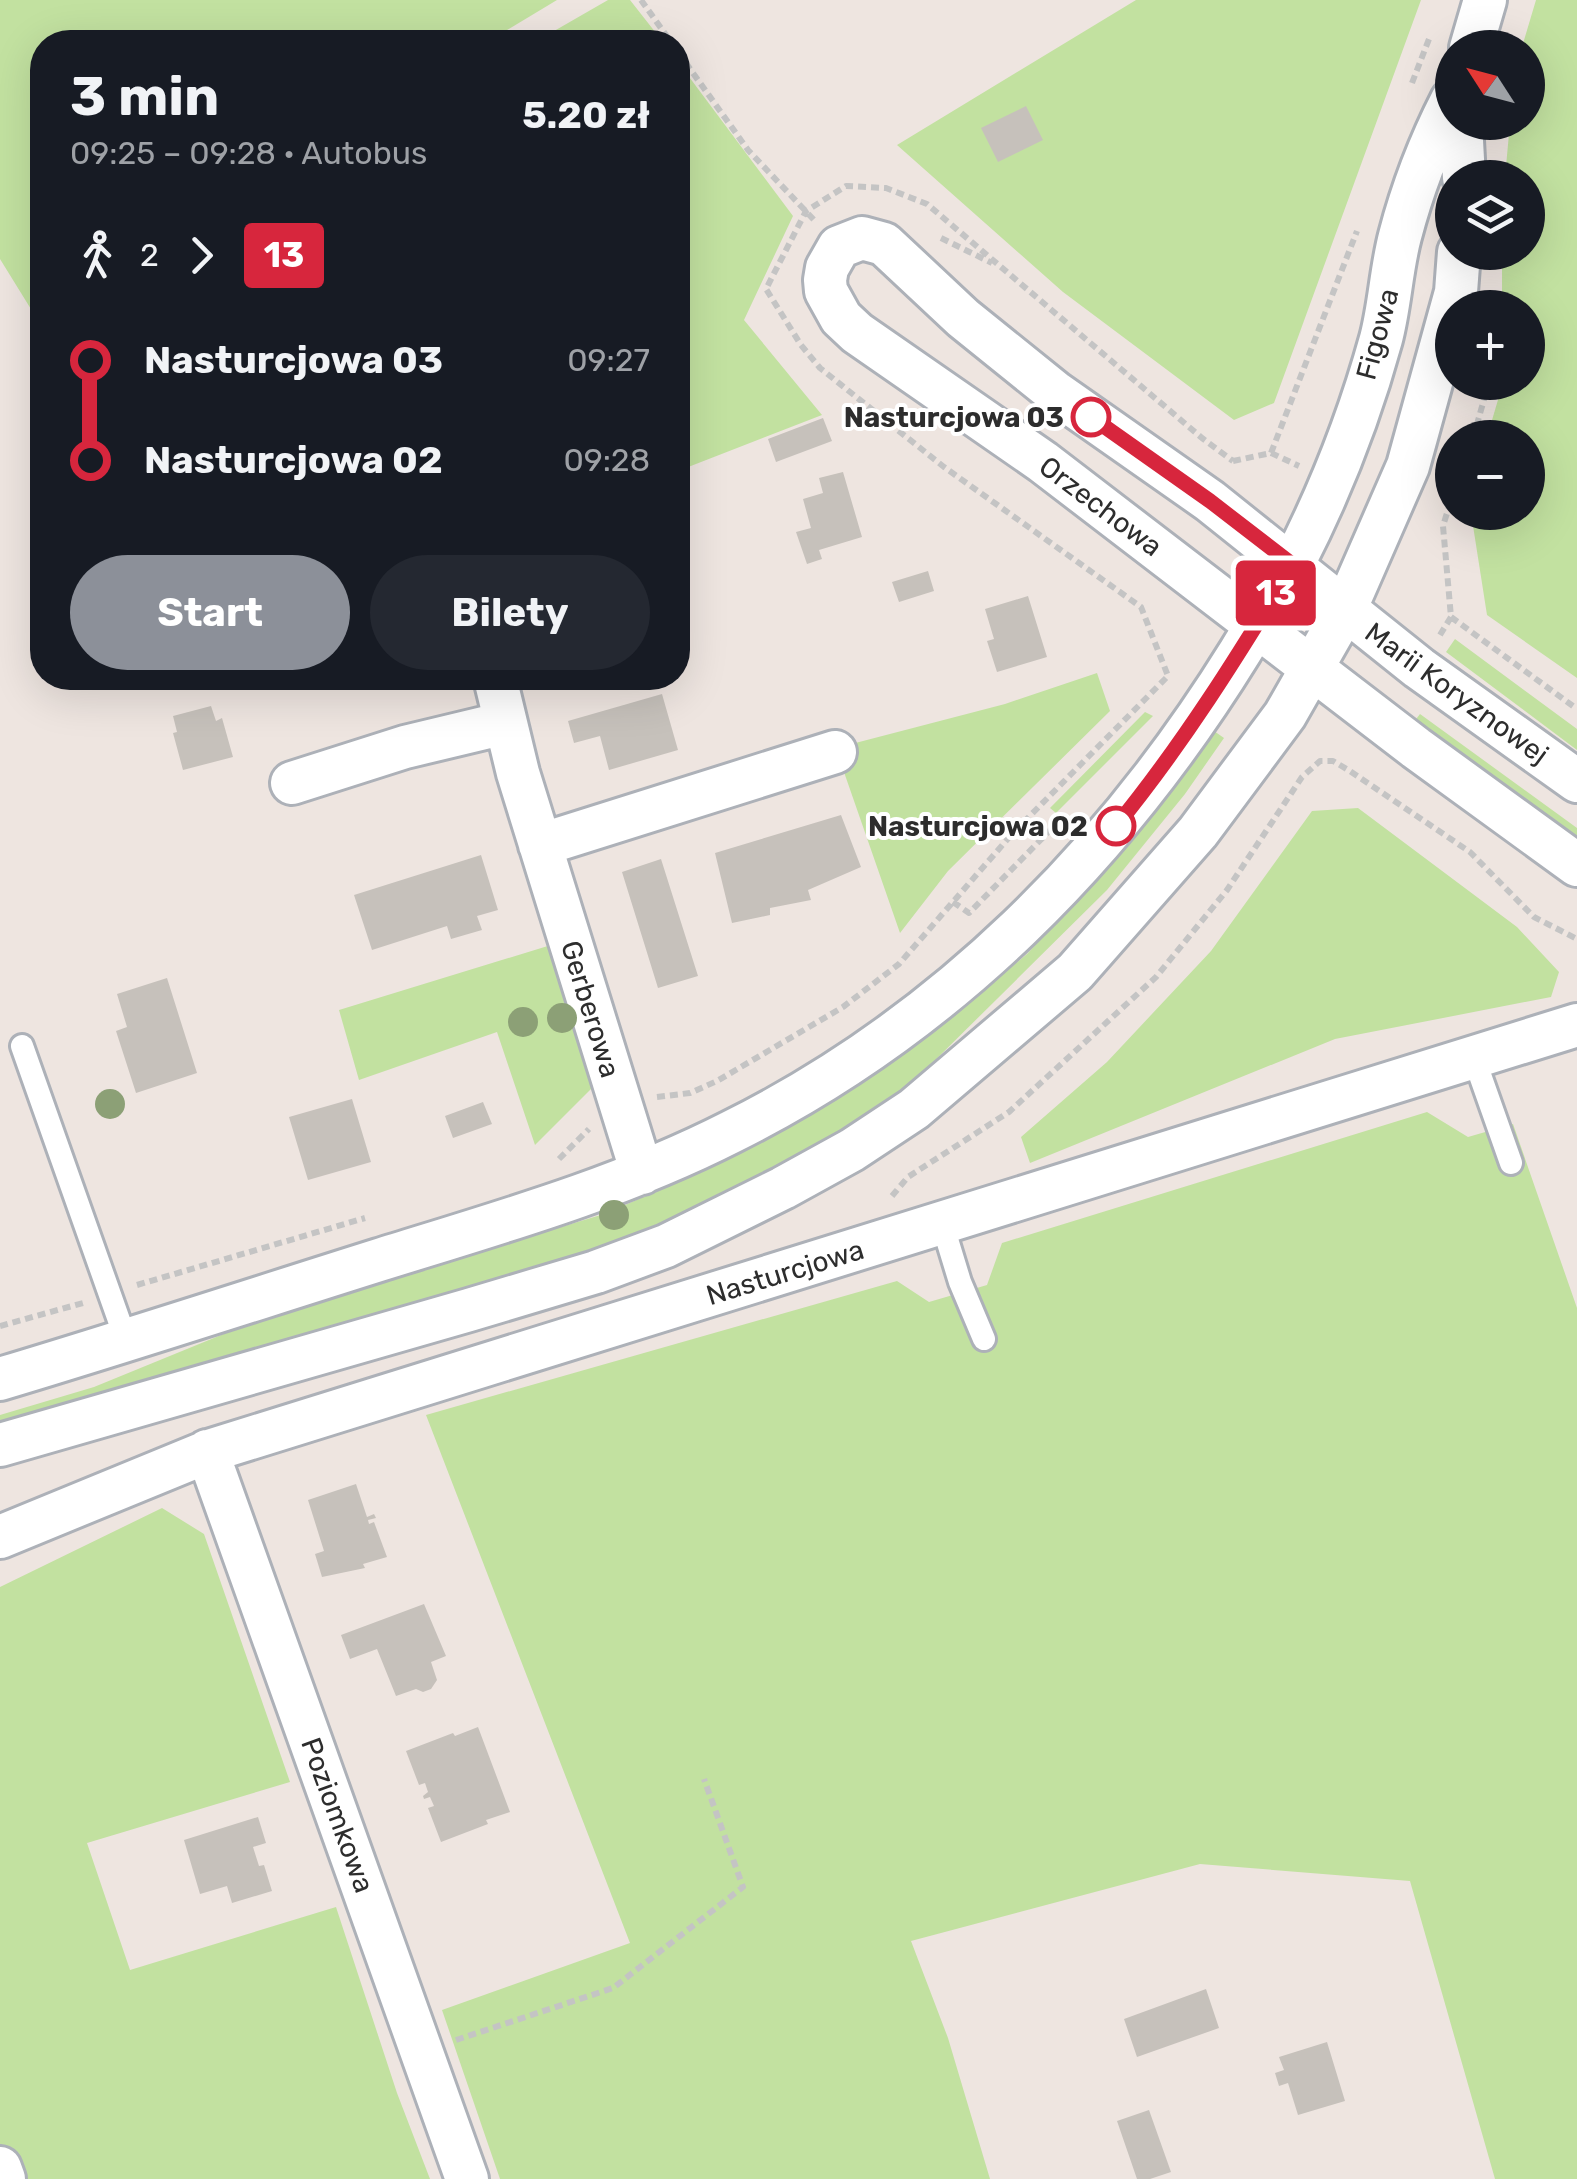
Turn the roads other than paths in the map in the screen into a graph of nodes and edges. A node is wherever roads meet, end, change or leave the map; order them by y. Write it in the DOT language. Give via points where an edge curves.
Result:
graph roads {
  1 [pos="1486,0"];
  2 [pos="1476,30"];
  3 [pos="1435,132"];
  4 [pos="1458,270"];
  5 [pos="1293,565"];
  6 [pos="1345,610"];
  7 [pos="1257,624"];
  8 [pos="1314,668"];
  9 [pos="498,690"];
  10 [pos="505,723"];
  11 [pos="835,752"];
  12 [pos="1577,781"];
  13 [pos="292,783"];
  14 [pos="540,844"];
  15 [pos="1577,865"];
  16 [pos="1577,1025"];
  17 [pos="22,1046"];
  18 [pos="1474,1058"];
  19 [pos="1511,1164"];
  20 [pos="642,1173"];
  21 [pos="942,1223"];
  22 [pos="984,1339"];
  23 [pos="126,1340"];
  24 [pos="0,1378"];
  25 [pos="0,1445"];
  26 [pos="207,1452"];
  27 [pos="0,1537"];
  28 [pos="0,2168"];
  29 [pos="4,2179"];
  30 [pos="467,2179"];
  1 -- 2 [label="street"];
  3 -- 5 [label="street, Figowa" via="1400,237 1381,338 1338,464"];
  4 -- 6 [label="street" via="1408,466"];
  5 -- 6 [label="street, Marii Koryznowej"];
  5 -- 7 [label="street, Figowa"];
  5 -- 7 [label="street, Orzechowa" via="1056,392 884,244 854,239 839,247 827,268 826,291 857,333 1043,462"];
  6 -- 8 [label="street"];
  6 -- 12 [label="street, Marii Koryznowej"];
  7 -- 8 [label="street, Orzechowa"];
  7 -- 20 [label="street, Figowa" via="1166,765 1017,932 934,1005 843,1068 732,1132"];
  8 -- 15 [label="street"];
  8 -- 25 [label="street" via="1198,832 1075,972 914,1109 852,1150 666,1246 596,1272"];
  9 -- 10 [label="street, Gerberowa"];
  10 -- 13 [label="street"];
  10 -- 14 [label="street, Gerberowa"];
  11 -- 14 [label="street"];
  14 -- 20 [label="street, Gerberowa"];
  16 -- 18 [label="street, Nasturcjowa"];
  17 -- 23 [label="lane"];
  18 -- 19 [label="lane"];
  18 -- 21 [label="street, Nasturcjowa"];
  20 -- 23 [label="street, Figowa" via="535,1213"];
  21 -- 22 [label="lane"];
  21 -- 26 [label="street, Nasturcjowa"];
  23 -- 24 [label="street, Figowa"];
  26 -- 27 [label="street, Nasturcjowa"];
  26 -- 30 [label="street, Poziomkowa"];
  28 -- 29 [label="street"];
}
